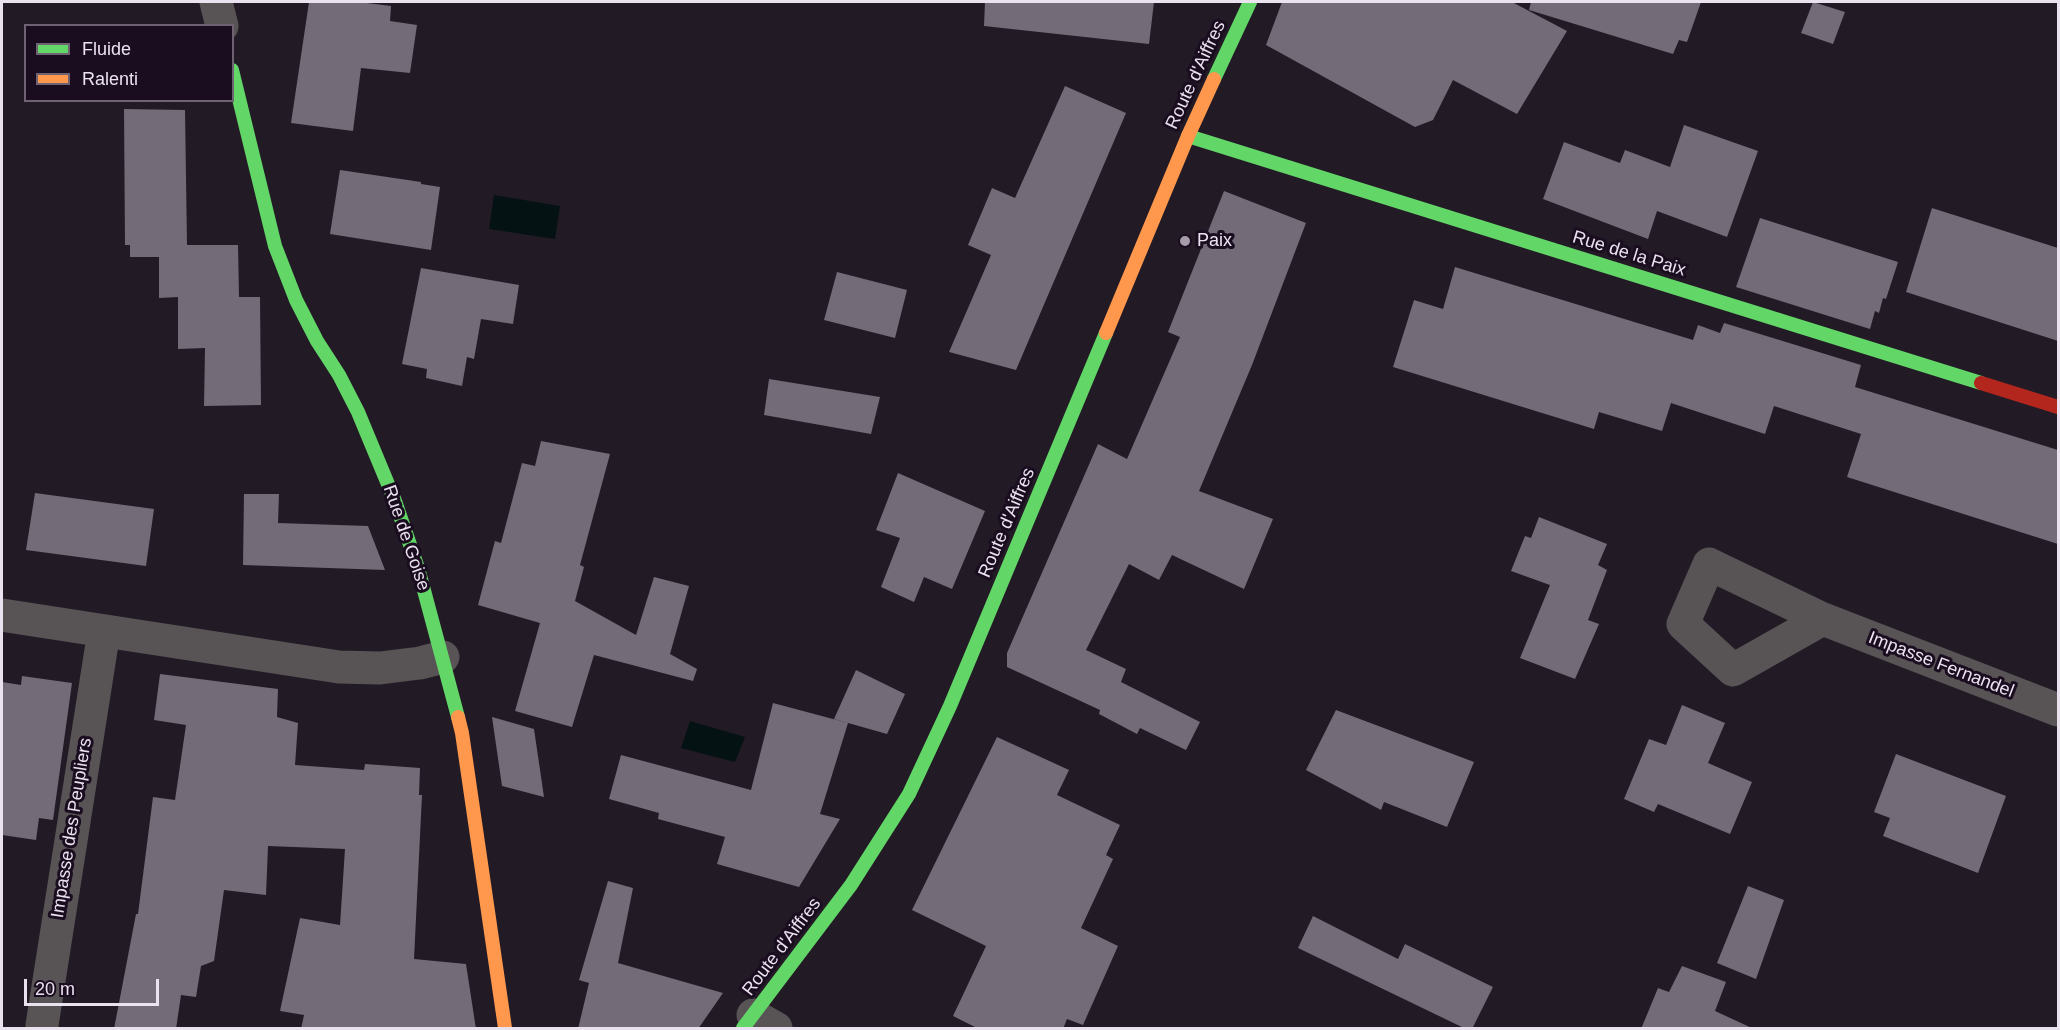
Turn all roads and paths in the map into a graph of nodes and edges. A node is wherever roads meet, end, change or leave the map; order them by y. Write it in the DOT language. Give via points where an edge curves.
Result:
graph roads {
  1 [pos="216,2"];
  2 [pos="1250,2"];
  3 [pos="222,24"];
  4 [pos="234,78"];
  5 [pos="1188,136"];
  6 [pos="2058,407"];
  7 [pos="2,615"];
  8 [pos="1823,619"];
  9 [pos="104,631"];
  10 [pos="444,657"];
  11 [pos="2058,710"];
  12 [pos="757,1024"];
  13 [pos="42,1025"];
  14 [pos="505,1029"];
  1 -- 3 [label="street"];
  2 -- 5 [label="street, Route d'Aiffres"];
  4 -- 10 [label="street, Rue de Goise" via="275,246 296,300 353,402 378,461 418,568"];
  5 -- 6 [label="street, Rue de la Paix"];
  5 -- 12 [label="street, Route d'Aiffres" via="950,706 909,794"];
  7 -- 9 [label="street"];
  8 -- 11 [label="street, Impasse Fernandel"];
  9 -- 10 [label="street" via="339,667 380,668"];
  9 -- 13 [label="street, Impasse des Peupliers"];
  10 -- 14 [label="street, Rue de Goise" via="462,733"];
}
